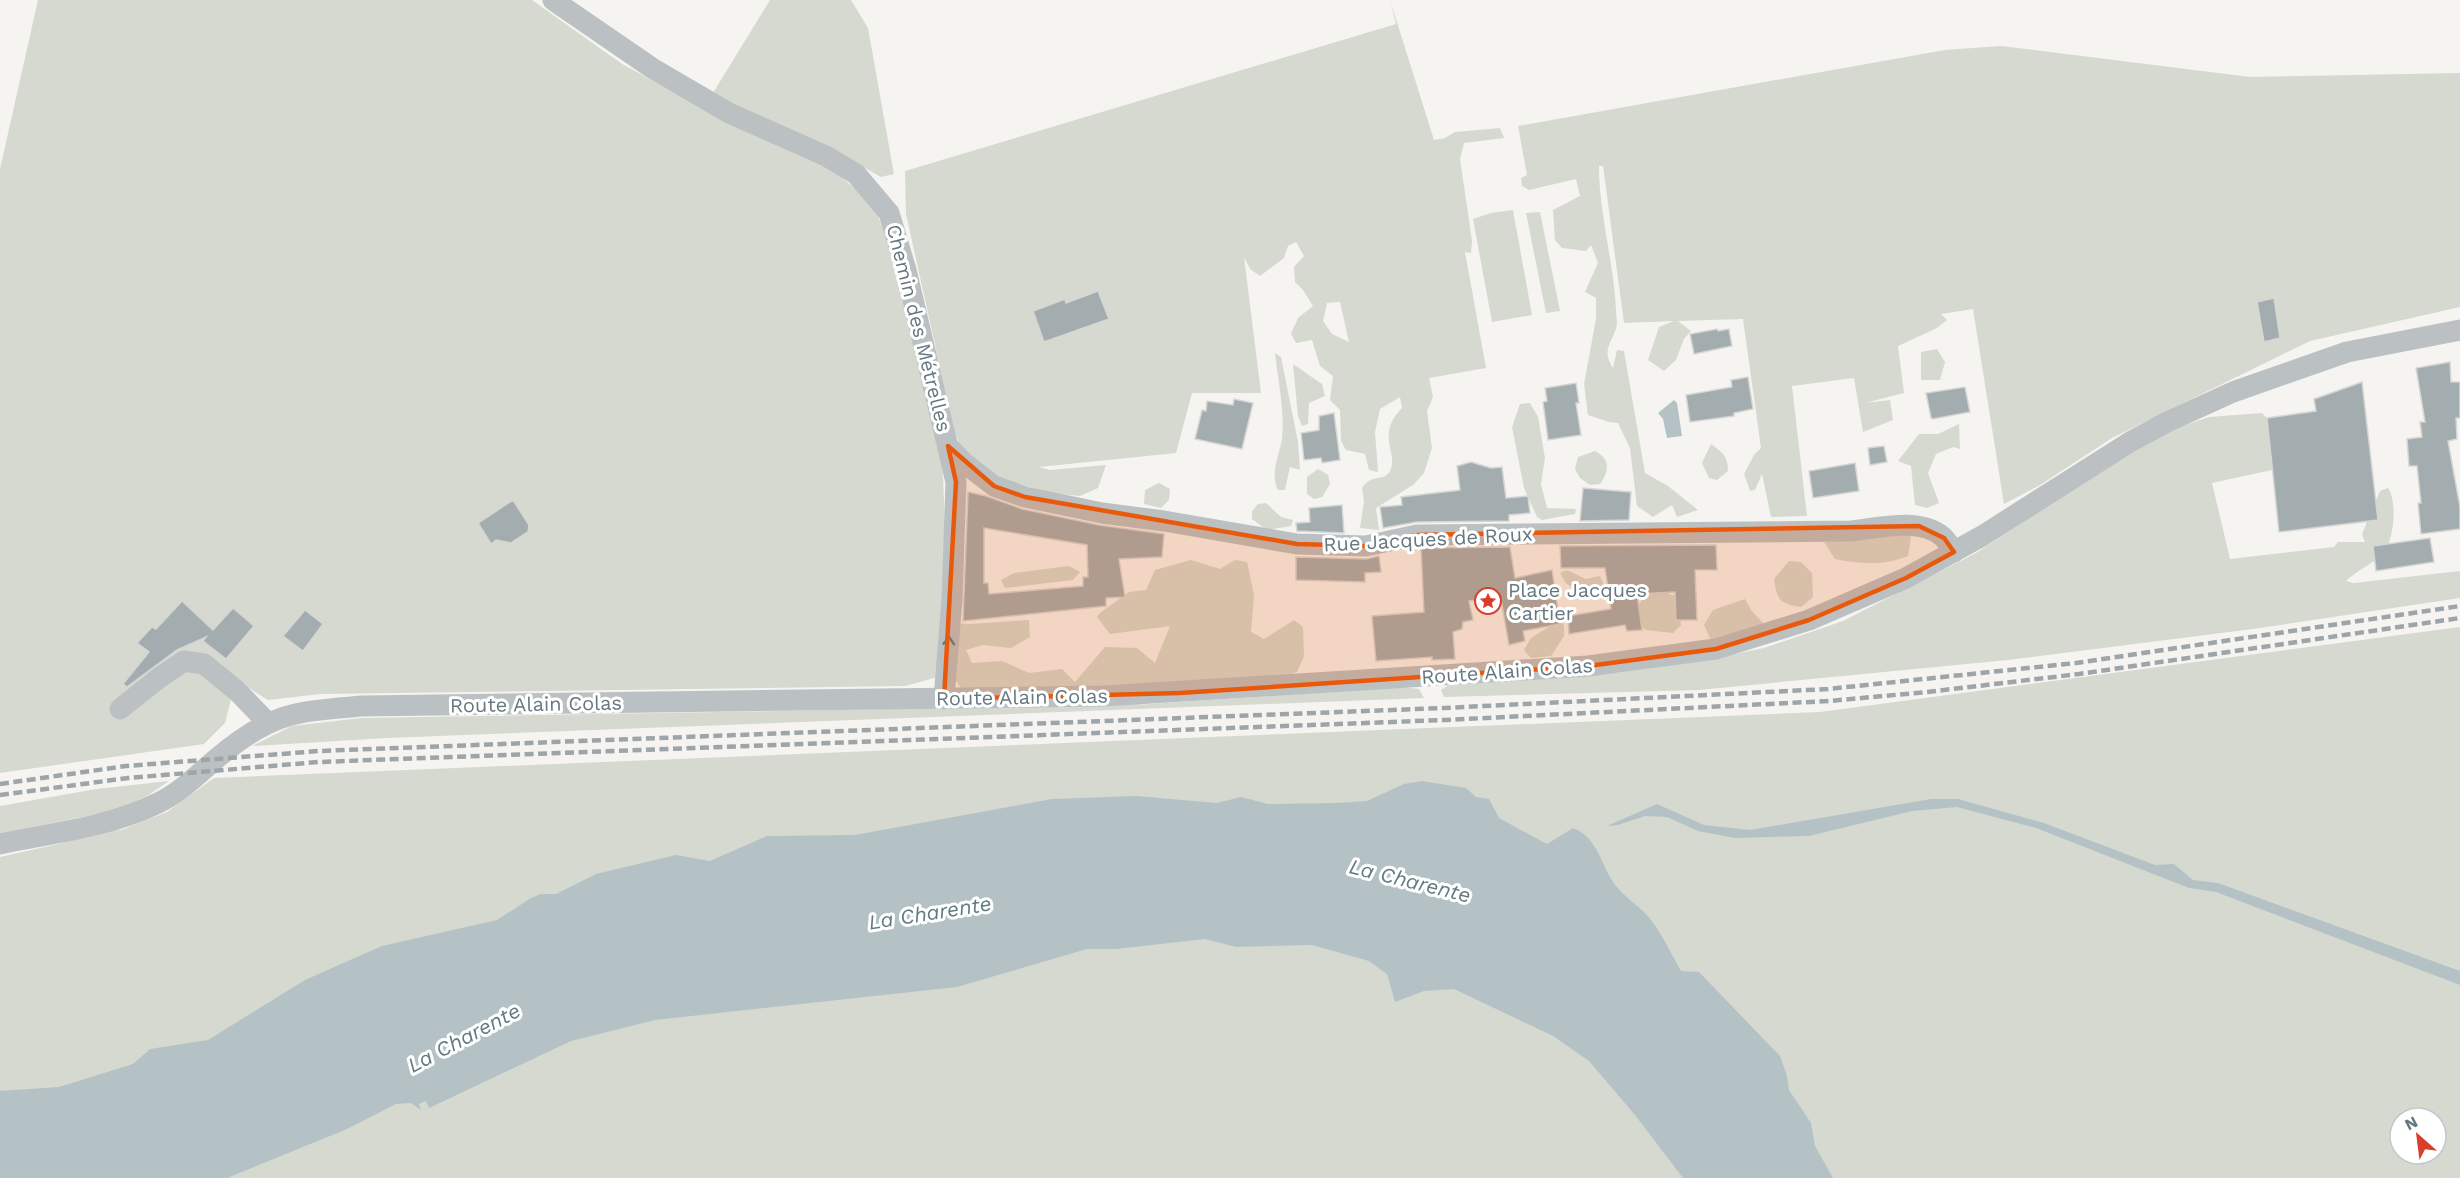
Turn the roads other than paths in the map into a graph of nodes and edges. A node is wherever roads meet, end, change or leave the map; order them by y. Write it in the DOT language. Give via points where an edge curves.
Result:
graph roads {
  1 [pos="553,0"];
  2 [pos="2460,330"];
  3 [pos="948,446"];
  4 [pos="1954,552"];
  5 [pos="944,699"];
  6 [pos="120,709"];
  7 [pos="267,722"];
  8 [pos="0,844"];
  1 -- 3 [label="street, Chemin des Métrelles" via="652,68 729,113 826,156 856,174 889,213"];
  2 -- 4 [label="street, Route Alain Colas" via="2347,352 2233,392 2140,437"];
  3 -- 4 [label="street, Rue Jacques de Roux" via="994,486 1025,497 1297,544 1366,546 1417,535 1851,531 1919,526 1944,538"];
  5 -- 3 [label="street, Chemin des Métrelles, one-way" via="956,482"];
  4 -- 5 [label="street, Route Alain Colas" via="1906,578 1809,620 1716,649 1654,659 1180,693"];
  5 -- 7 [label="street, Route Alain Colas" via="361,706 304,711"];
  6 -- 7 [label="street" via="184,661 204,664"];
  7 -- 8 [label="street, Route Alain Colas" via="161,802 111,821"];
}
